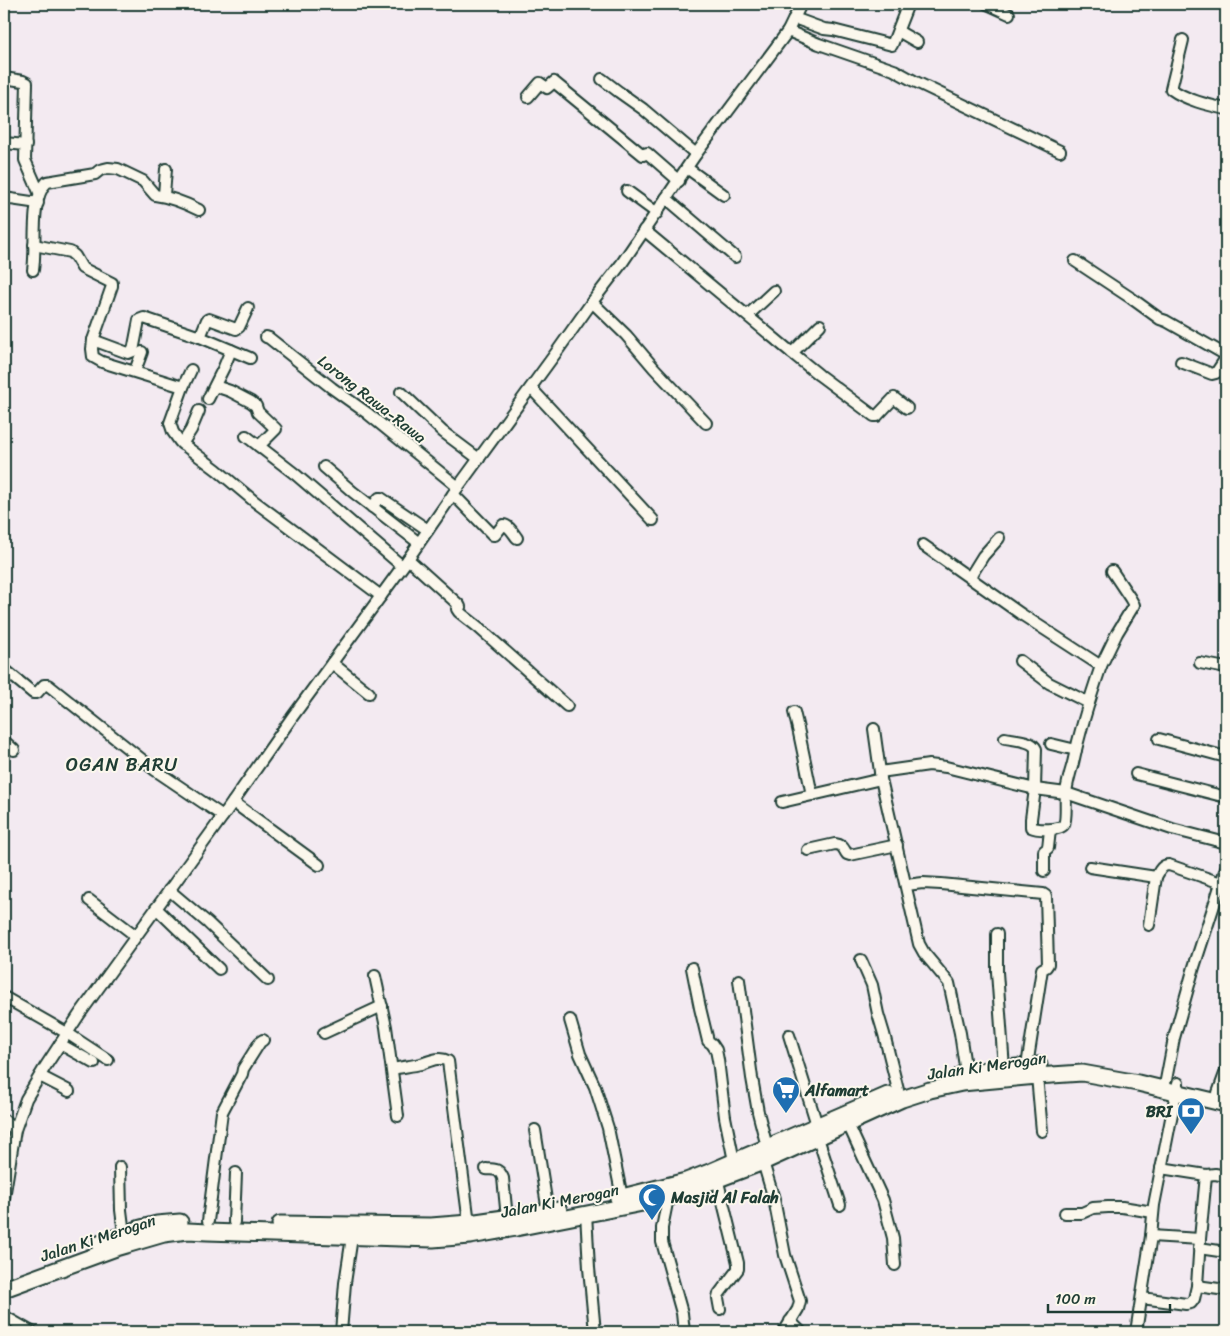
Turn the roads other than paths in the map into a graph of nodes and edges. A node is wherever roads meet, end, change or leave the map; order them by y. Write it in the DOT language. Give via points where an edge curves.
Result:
graph roads {
  1 [pos="801,4"];
  2 [pos="908,4"];
  3 [pos="987,4"];
  4 [pos="1009,14"];
  5 [pos="794,18"];
  6 [pos="788,31"];
  7 [pos="898,31"];
  8 [pos="1183,40"];
  9 [pos="917,42"];
  10 [pos="4,78"];
  11 [pos="602,79"];
  12 [pos="528,97"];
  13 [pos="1226,109"];
  14 [pos="4,142"];
  15 [pos="26,145"];
  16 [pos="1060,151"];
  17 [pos="696,154"];
  18 [pos="687,168"];
  19 [pos="166,170"];
  20 [pos="679,180"];
  21 [pos="627,191"];
  22 [pos="39,192"];
  23 [pos="164,195"];
  24 [pos="724,196"];
  25 [pos="4,198"];
  26 [pos="666,198"];
  27 [pos="38,203"];
  28 [pos="200,210"];
  29 [pos="657,213"];
  30 [pos="644,230"];
  31 [pos="34,246"];
  32 [pos="736,257"];
  33 [pos="1075,261"];
  34 [pos="33,270"];
  35 [pos="774,291"];
  36 [pos="592,302"];
  37 [pos="248,308"];
  38 [pos="748,315"];
  39 [pos="820,324"];
  40 [pos="200,337"];
  41 [pos="266,337"];
  42 [pos="93,340"];
  43 [pos="231,350"];
  44 [pos="142,352"];
  45 [pos="792,353"];
  46 [pos="250,358"];
  47 [pos="1181,362"];
  48 [pos="1225,362"];
  49 [pos="191,370"];
  50 [pos="135,371"];
  51 [pos="215,386"];
  52 [pos="183,387"];
  53 [pos="531,388"];
  54 [pos="401,392"];
  55 [pos="208,399"];
  56 [pos="907,408"];
  57 [pos="199,410"];
  58 [pos="706,423"];
  59 [pos="246,436"];
  60 [pos="182,444"];
  61 [pos="259,446"];
  62 [pos="479,459"];
  63 [pos="324,467"];
  64 [pos="456,490"];
  65 [pos="372,507"];
  66 [pos="653,520"];
  67 [pos="428,530"];
  68 [pos="517,538"];
  69 [pos="999,538"];
  70 [pos="419,543"];
  71 [pos="923,545"];
  72 [pos="405,562"];
  73 [pos="1112,572"];
  74 [pos="970,577"];
  75 [pos="381,596"];
  76 [pos="1020,661"];
  77 [pos="332,663"];
  78 [pos="1200,663"];
  79 [pos="1100,666"];
  80 [pos="1226,668"];
  81 [pos="4,669"];
  82 [pos="369,693"];
  83 [pos="1088,703"];
  84 [pos="566,706"];
  85 [pos="794,712"];
  86 [pos="874,729"];
  87 [pos="1005,738"];
  88 [pos="1159,739"];
  89 [pos="4,741"];
  90 [pos="1051,744"];
  91 [pos="14,750"];
  92 [pos="1076,750"];
  93 [pos="1226,757"];
  94 [pos="1136,774"];
  95 [pos="880,775"];
  96 [pos="1035,789"];
  97 [pos="1066,793"];
  98 [pos="812,795"];
  99 [pos="1226,797"];
  100 [pos="233,802"];
  101 [pos="782,802"];
  102 [pos="223,816"];
  103 [pos="1050,830"];
  104 [pos="1226,843"];
  105 [pos="897,845"];
  106 [pos="808,850"];
  107 [pos="318,865"];
  108 [pos="1090,867"];
  109 [pos="1044,871"];
  110 [pos="1224,876"];
  111 [pos="1156,878"];
  112 [pos="906,885"];
  113 [pos="169,890"];
  114 [pos="89,900"];
  115 [pos="153,912"];
  116 [pos="1149,925"];
  117 [pos="138,934"];
  118 [pos="996,934"];
  119 [pos="861,960"];
  120 [pos="692,968"];
  121 [pos="219,969"];
  122 [pos="375,976"];
  123 [pos="268,980"];
  124 [pos="739,980"];
  125 [pos="4,997"];
  126 [pos="382,1006"];
  127 [pos="570,1020"];
  128 [pos="324,1033"];
  129 [pos="68,1034"];
  130 [pos="789,1034"];
  131 [pos="263,1040"];
  132 [pos="60,1044"];
  133 [pos="108,1060"];
  134 [pos="94,1063"];
  135 [pos="1004,1068"];
  136 [pos="392,1069"];
  137 [pos="1032,1071"];
  138 [pos="1226,1071"];
  139 [pos="966,1073"];
  140 [pos="40,1076"];
  141 [pos="1173,1085"];
  142 [pos="898,1090"];
  143 [pos="69,1091"];
  144 [pos="1224,1097"];
  145 [pos="398,1116"];
  146 [pos="4,1120"];
  147 [pos="848,1124"];
  148 [pos="15,1130"];
  149 [pos="535,1130"];
  150 [pos="1042,1130"];
  151 [pos="818,1132"];
  152 [pos="767,1147"];
  153 [pos="734,1161"];
  154 [pos="763,1162"];
  155 [pos="120,1167"];
  156 [pos="1161,1168"];
  157 [pos="486,1169"];
  158 [pos="236,1173"];
  159 [pos="1206,1175"];
  160 [pos="1226,1176"];
  161 [pos="717,1178"];
  162 [pos="622,1197"];
  163 [pos="4,1198"];
  164 [pos="668,1198"];
  165 [pos="840,1205"];
  166 [pos="548,1212"];
  167 [pos="1153,1212"];
  168 [pos="586,1213"];
  169 [pos="1066,1213"];
  170 [pos="507,1218"];
  171 [pos="208,1221"];
  172 [pos="234,1222"];
  173 [pos="469,1223"];
  174 [pos="404,1232"];
  175 [pos="124,1234"];
  176 [pos="1151,1236"];
  177 [pos="352,1237"];
  178 [pos="1199,1244"];
  179 [pos="1226,1252"];
  180 [pos="895,1265"];
  181 [pos="4,1280"];
  182 [pos="1197,1286"];
  183 [pos="4,1289"];
  184 [pos="1226,1290"];
  185 [pos="1142,1298"];
  186 [pos="720,1309"];
  187 [pos="4,1316"];
  188 [pos="790,1321"];
  189 [pos="32,1332"];
  190 [pos="341,1332"];
  191 [pos="596,1332"];
  192 [pos="684,1332"];
  193 [pos="784,1332"];
  194 [pos="801,1332"];
  195 [pos="1136,1332"];
  1 -- 5 [label="street"];
  2 -- 7 [label="street"];
  3 -- 4 [label="street"];
  5 -- 6 [label="street"];
  5 -- 7 [label="street" via="824,29 892,45"];
  6 -- 16 [label="street" via="894,70"];
  6 -- 17 [label="street"];
  7 -- 9 [label="street"];
  8 -- 13 [label="street" via="1171,89"];
  10 -- 15 [label="street" via="28,83"];
  11 -- 17 [label="street" via="645,107"];
  12 -- 20 [label="street" via="540,83 546,88 554,82 643,155 647,153"];
  14 -- 15 [label="street"];
  15 -- 22 [label="street" via="25,160"];
  17 -- 18 [label="street"];
  18 -- 20 [label="street"];
  18 -- 24 [label="street"];
  19 -- 23 [label="street"];
  20 -- 26 [label="street"];
  21 -- 29 [label="street"];
  22 -- 23 [label="street" via="47,182 94,174 108,168 118,169 143,181 155,195"];
  22 -- 27 [label="street"];
  23 -- 28 [label="street"];
  25 -- 27 [label="street"];
  26 -- 29 [label="street"];
  26 -- 32 [label="street"];
  27 -- 31 [label="street"];
  29 -- 30 [label="street"];
  30 -- 36 [label="street"];
  30 -- 38 [label="street"];
  31 -- 34 [label="street"];
  31 -- 42 [label="street" via="70,252 82,268 112,282"];
  33 -- 48 [label="street"];
  35 -- 38 [label="street"];
  36 -- 53 [label="street"];
  36 -- 58 [label="street"];
  37 -- 40 [label="street" via="236,329 209,318"];
  38 -- 45 [label="street"];
  39 -- 45 [label="street"];
  40 -- 42 [label="street" via="144,318 139,320 133,351 128,353"];
  40 -- 43 [label="street"];
  41 -- 64 [label="street, Lorong Rawa-Rawa" via="366,413"];
  42 -- 50 [label="street" via="93,357"];
  43 -- 46 [label="street"];
  43 -- 51 [label="street"];
  44 -- 50 [label="street"];
  45 -- 56 [label="street" via="874,416 894,398"];
  47 -- 48 [label="street" via="1212,374"];
  49 -- 52 [label="street"];
  50 -- 52 [label="street"];
  51 -- 55 [label="street"];
  51 -- 61 [label="street" via="251,402 276,429"];
  52 -- 60 [label="street" via="170,424"];
  53 -- 62 [label="street"];
  53 -- 66 [label="street"];
  54 -- 62 [label="street" via="443,432"];
  57 -- 60 [label="street"];
  59 -- 61 [label="street"];
  60 -- 75 [label="street"];
  61 -- 72 [label="street"];
  62 -- 64 [label="street"];
  63 -- 65 [label="street"];
  64 -- 67 [label="street"];
  64 -- 68 [label="street, Lorong Rawa-Rawa" via="492,535 505,525"];
  65 -- 67 [label="street" via="381,498"];
  65 -- 70 [label="street"];
  67 -- 70 [label="street"];
  69 -- 74 [label="street"];
  70 -- 72 [label="street"];
  71 -- 74 [label="street"];
  72 -- 75 [label="street"];
  72 -- 84 [label="street" via="459,605 459,612"];
  73 -- 79 [label="street" via="1134,605"];
  74 -- 79 [label="street"];
  75 -- 77 [label="street"];
  76 -- 83 [label="street" via="1049,684"];
  77 -- 82 [label="street"];
  77 -- 100 [label="street"];
  78 -- 80 [label="street"];
  79 -- 83 [label="street"];
  81 -- 102 [label="street" via="33,693 44,685 48,686 155,770"];
  83 -- 92 [label="street"];
  85 -- 98 [label="street"];
  86 -- 95 [label="street"];
  87 -- 96 [label="street" via="1035,746"];
  88 -- 93 [label="street"];
  89 -- 91 [label="street"];
  90 -- 92 [label="street"];
  92 -- 97 [label="street"];
  94 -- 99 [label="street"];
  95 -- 96 [label="street" via="929,765"];
  95 -- 98 [label="street"];
  95 -- 105 [label="street"];
  96 -- 97 [label="street"];
  96 -- 103 [label="street" via="1030,826"];
  97 -- 103 [label="street" via="1064,825"];
  97 -- 104 [label="street" via="1172,829"];
  98 -- 101 [label="street"];
  100 -- 102 [label="street"];
  100 -- 107 [label="street"];
  102 -- 113 [label="street"];
  103 -- 109 [label="street" via="1048,848 1044,851"];
  105 -- 106 [label="street" via="850,855 836,844"];
  105 -- 112 [label="street"];
  108 -- 111 [label="street"];
  110 -- 111 [label="street" via="1166,865"];
  110 -- 141 [label="street" via="1174,1038"];
  111 -- 116 [label="street"];
  112 -- 137 [label="street" via="940,884 1046,896 1048,964 1042,969"];
  112 -- 139 [label="street" via="919,944 949,983"];
  113 -- 115 [label="street"];
  113 -- 123 [label="street"];
  114 -- 117 [label="street"];
  115 -- 117 [label="street"];
  115 -- 121 [label="street"];
  117 -- 129 [label="street"];
  118 -- 135 [label="street"];
  119 -- 142 [label="street" via="872,985"];
  120 -- 153 [label="street" via="708,1041 716,1050"];
  122 -- 126 [label="street"];
  124 -- 152 [label="street" via="752,1078"];
  125 -- 129 [label="street"];
  126 -- 128 [label="street"];
  126 -- 136 [label="street"];
  127 -- 162 [label="street" via="608,1128"];
  129 -- 132 [label="street"];
  129 -- 133 [label="street"];
  130 -- 151 [label="street"];
  131 -- 171 [label="street" via="243,1069 222,1112"];
  132 -- 134 [label="street"];
  132 -- 140 [label="street"];
  135 -- 137 [label="highway, Jalan Ki Merogan"];
  135 -- 139 [label="highway, Jalan Ki Merogan"];
  136 -- 145 [label="street"];
  136 -- 173 [label="street" via="438,1059 448,1061"];
  137 -- 141 [label="highway, Jalan Ki Merogan" via="1082,1073"];
  137 -- 147 [label="highway, Jalan Ki Merogan" via="930,1090"];
  137 -- 150 [label="street"];
  138 -- 144 [label="street"];
  139 -- 142 [label="highway, Jalan Ki Merogan"];
  140 -- 143 [label="street"];
  140 -- 148 [label="street" via="26,1099"];
  141 -- 144 [label="highway, Jalan Ki Merogan"];
  141 -- 156 [label="street"];
  142 -- 151 [label="highway, Jalan Ki Merogan"];
  146 -- 148 [label="street"];
  147 -- 151 [label="highway, Jalan Ki Merogan"];
  147 -- 180 [label="street" via="883,1200 893,1238"];
  148 -- 163 [label="street"];
  149 -- 166 [label="street"];
  151 -- 152 [label="highway, Jalan Ki Merogan"];
  151 -- 154 [label="highway, Jalan Ki Merogan"];
  151 -- 165 [label="street"];
  152 -- 153 [label="highway, Jalan Ki Merogan"];
  153 -- 162 [label="highway, Jalan Ki Merogan" via="686,1181"];
  154 -- 161 [label="highway, Jalan Ki Merogan"];
  154 -- 188 [label="street" via="785,1255 800,1301"];
  155 -- 175 [label="street"];
  156 -- 159 [label="street"];
  156 -- 167 [label="street"];
  157 -- 170 [label="street" via="501,1172"];
  158 -- 172 [label="street"];
  159 -- 160 [label="street"];
  159 -- 178 [label="street"];
  161 -- 164 [label="highway, Jalan Ki Merogan"];
  161 -- 186 [label="street" via="738,1263 738,1269 719,1294"];
  162 -- 166 [label="highway, Jalan Ki Merogan"];
  164 -- 168 [label="highway, Jalan Ki Merogan"];
  164 -- 192 [label="street" via="662,1242 682,1313"];
  166 -- 170 [label="highway, Jalan Ki Merogan"];
  167 -- 169 [label="street" via="1108,1207"];
  167 -- 176 [label="street"];
  168 -- 174 [label="highway, Jalan Ki Merogan" via="470,1236 433,1239"];
  168 -- 191 [label="street"];
  170 -- 173 [label="highway, Jalan Ki Merogan"];
  171 -- 172 [label="highway, Jalan Ki Merogan"];
  171 -- 175 [label="highway, Jalan Ki Merogan" via="157,1224"];
  172 -- 174 [label="highway, Jalan Ki Merogan"];
  173 -- 174 [label="highway, Jalan Ki Merogan"];
  174 -- 177 [label="highway, Jalan Ki Merogan"];
  175 -- 181 [label="highway, Jalan Ki Merogan"];
  176 -- 178 [label="street"];
  176 -- 185 [label="street"];
  177 -- 183 [label="highway, Jalan Ki Merogan" via="188,1231 164,1234"];
  177 -- 190 [label="street"];
  178 -- 179 [label="street"];
  178 -- 182 [label="street"];
  182 -- 184 [label="street"];
  182 -- 185 [label="street" via="1194,1299 1186,1304"];
  185 -- 195 [label="street"];
  187 -- 189 [label="street"];
  188 -- 193 [label="street"];
  188 -- 194 [label="street"];
}
